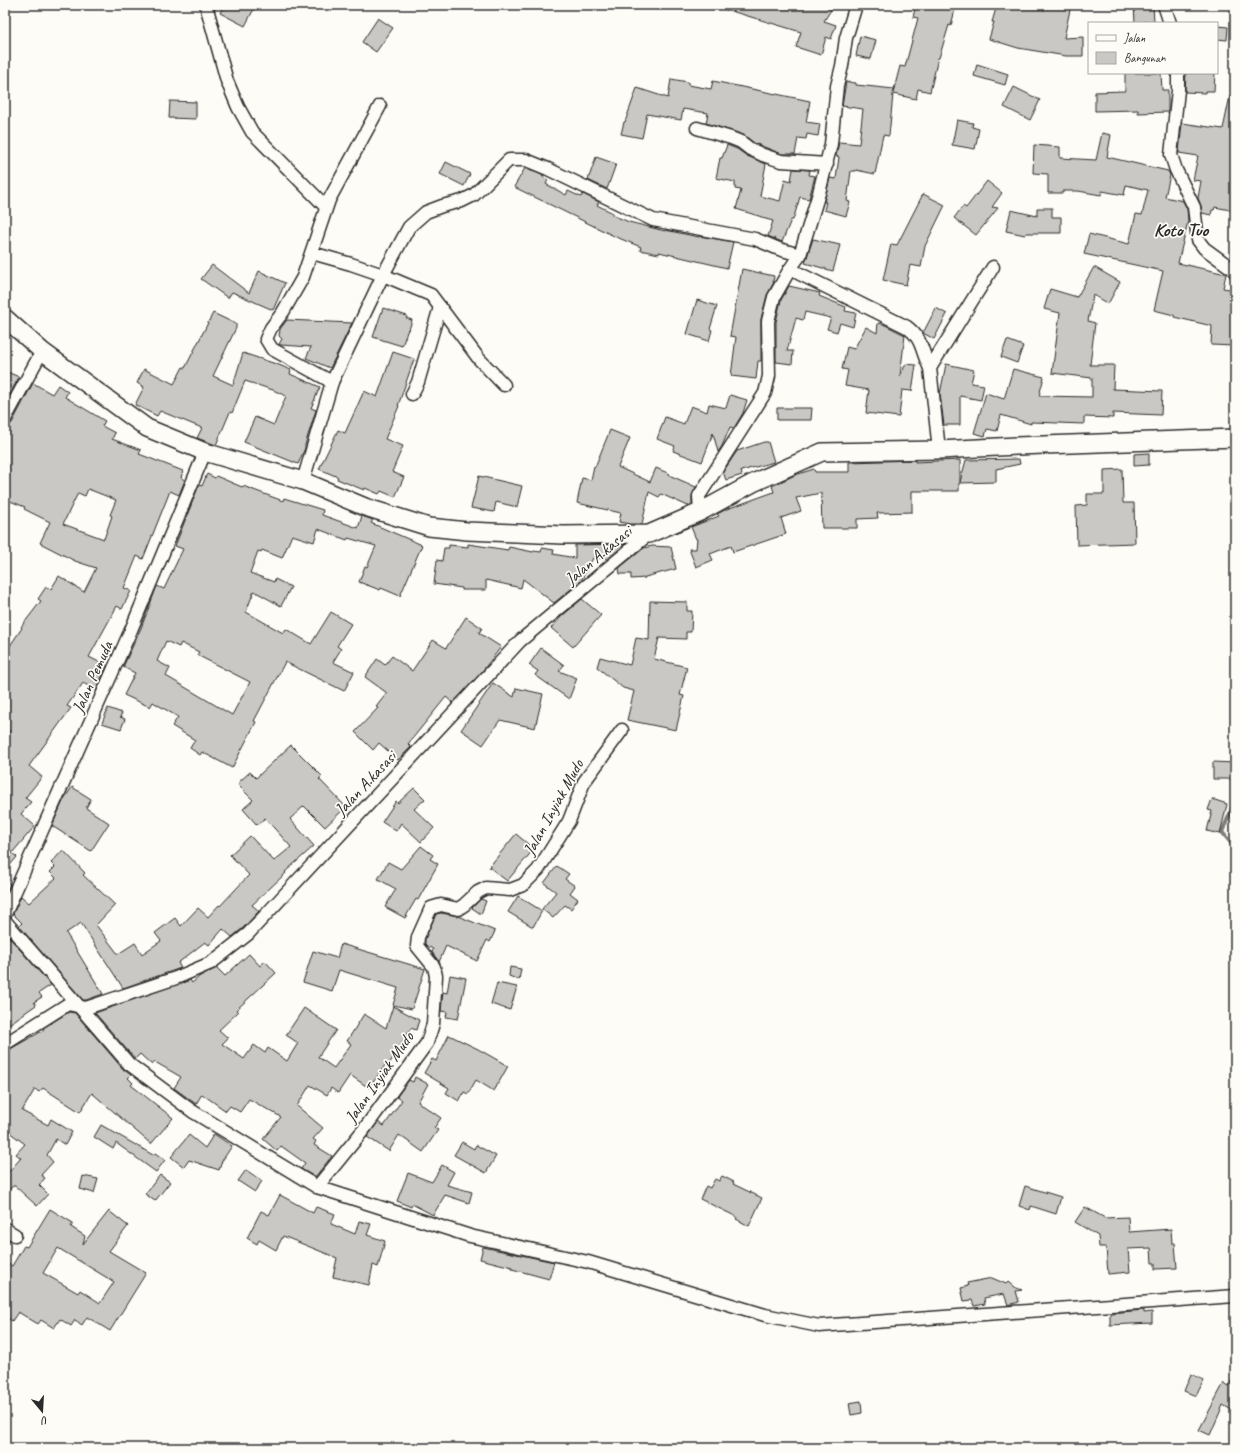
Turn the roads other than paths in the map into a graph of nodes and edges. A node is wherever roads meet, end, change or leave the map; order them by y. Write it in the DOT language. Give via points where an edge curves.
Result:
graph roads {
  1 [pos="206,5"];
  2 [pos="856,5"];
  3 [pos="1164,5"];
  4 [pos="1170,22"];
  5 [pos="1178,74"];
  6 [pos="380,106"];
  7 [pos="697,128"];
  8 [pos="827,164"];
  9 [pos="330,200"];
  10 [pos="312,253"];
  11 [pos="800,255"];
  12 [pos="993,267"];
  13 [pos="790,269"];
  14 [pos="1235,272"];
  15 [pos="383,275"];
  16 [pos="440,307"];
  17 [pos="5,318"];
  18 [pos="42,351"];
  19 [pos="930,368"];
  20 [pos="332,382"];
  21 [pos="504,385"];
  22 [pos="412,394"];
  23 [pos="5,419"];
  24 [pos="1235,438"];
  25 [pos="939,450"];
  26 [pos="205,452"];
  27 [pos="303,481"];
  28 [pos="700,512"];
  29 [pos="649,534"];
  30 [pos="622,730"];
  31 [pos="5,914"];
  32 [pos="5,920"];
  33 [pos="80,1006"];
  34 [pos="5,1044"];
  35 [pos="317,1187"];
  36 [pos="1235,1296"];
  1 -- 9 [label="street" via="227,81 252,132"];
  2 -- 8 [label="street" via="846,38 837,86"];
  3 -- 4 [label="street"];
  5 -- 14 [label="street" via="1171,154 1194,207 1198,240 1204,248"];
  6 -- 9 [label="street"];
  7 -- 8 [label="street" via="731,138 763,155 781,161"];
  8 -- 11 [label="street"];
  9 -- 10 [label="street"];
  10 -- 15 [label="street"];
  10 -- 20 [label="street" via="296,291 271,328 266,340 272,349"];
  11 -- 13 [label="street"];
  11 -- 15 [label="street" via="755,239 653,220 526,160 509,160 474,195 426,212 406,231"];
  12 -- 19 [label="street"];
  13 -- 19 [label="street" via="907,327 919,339"];
  13 -- 28 [label="street" via="774,297 768,321 769,376 765,393 699,496"];
  15 -- 16 [label="street" via="431,295"];
  15 -- 20 [label="street"];
  16 -- 21 [label="street" via="479,359"];
  16 -- 22 [label="street" via="418,382"];
  17 -- 18 [label="main road"];
  18 -- 23 [label="street"];
  18 -- 26 [label="main road" via="147,428"];
  19 -- 25 [label="street"];
  20 -- 27 [label="street"];
  24 -- 25 [label="main road"];
  25 -- 28 [label="main road" via="822,452 753,483"];
  26 -- 27 [label="main road"];
  26 -- 31 [label="street, Jalan Pemuda" via="131,630"];
  27 -- 29 [label="main road" via="365,507 429,527 563,535"];
  28 -- 29 [label="main road"];
  29 -- 33 [label="street, Jalan A.kasasi" via="520,641 248,934 211,963 176,978 86,1008"];
  30 -- 35 [label="street, Jalan Inyiak Mudo" via="584,782 569,821 538,870 523,885 510,890 486,888 458,909 440,905 431,908 418,937 418,946 434,967 436,976 433,1024 427,1043 365,1128"];
  32 -- 33 [label="street"];
  33 -- 34 [label="street, Jalan A.kasasi" via="68,1004"];
  33 -- 35 [label="street" via="130,1064 192,1111"];
  35 -- 36 [label="street" via="470,1236 588,1262 765,1315 819,1326"];
}
